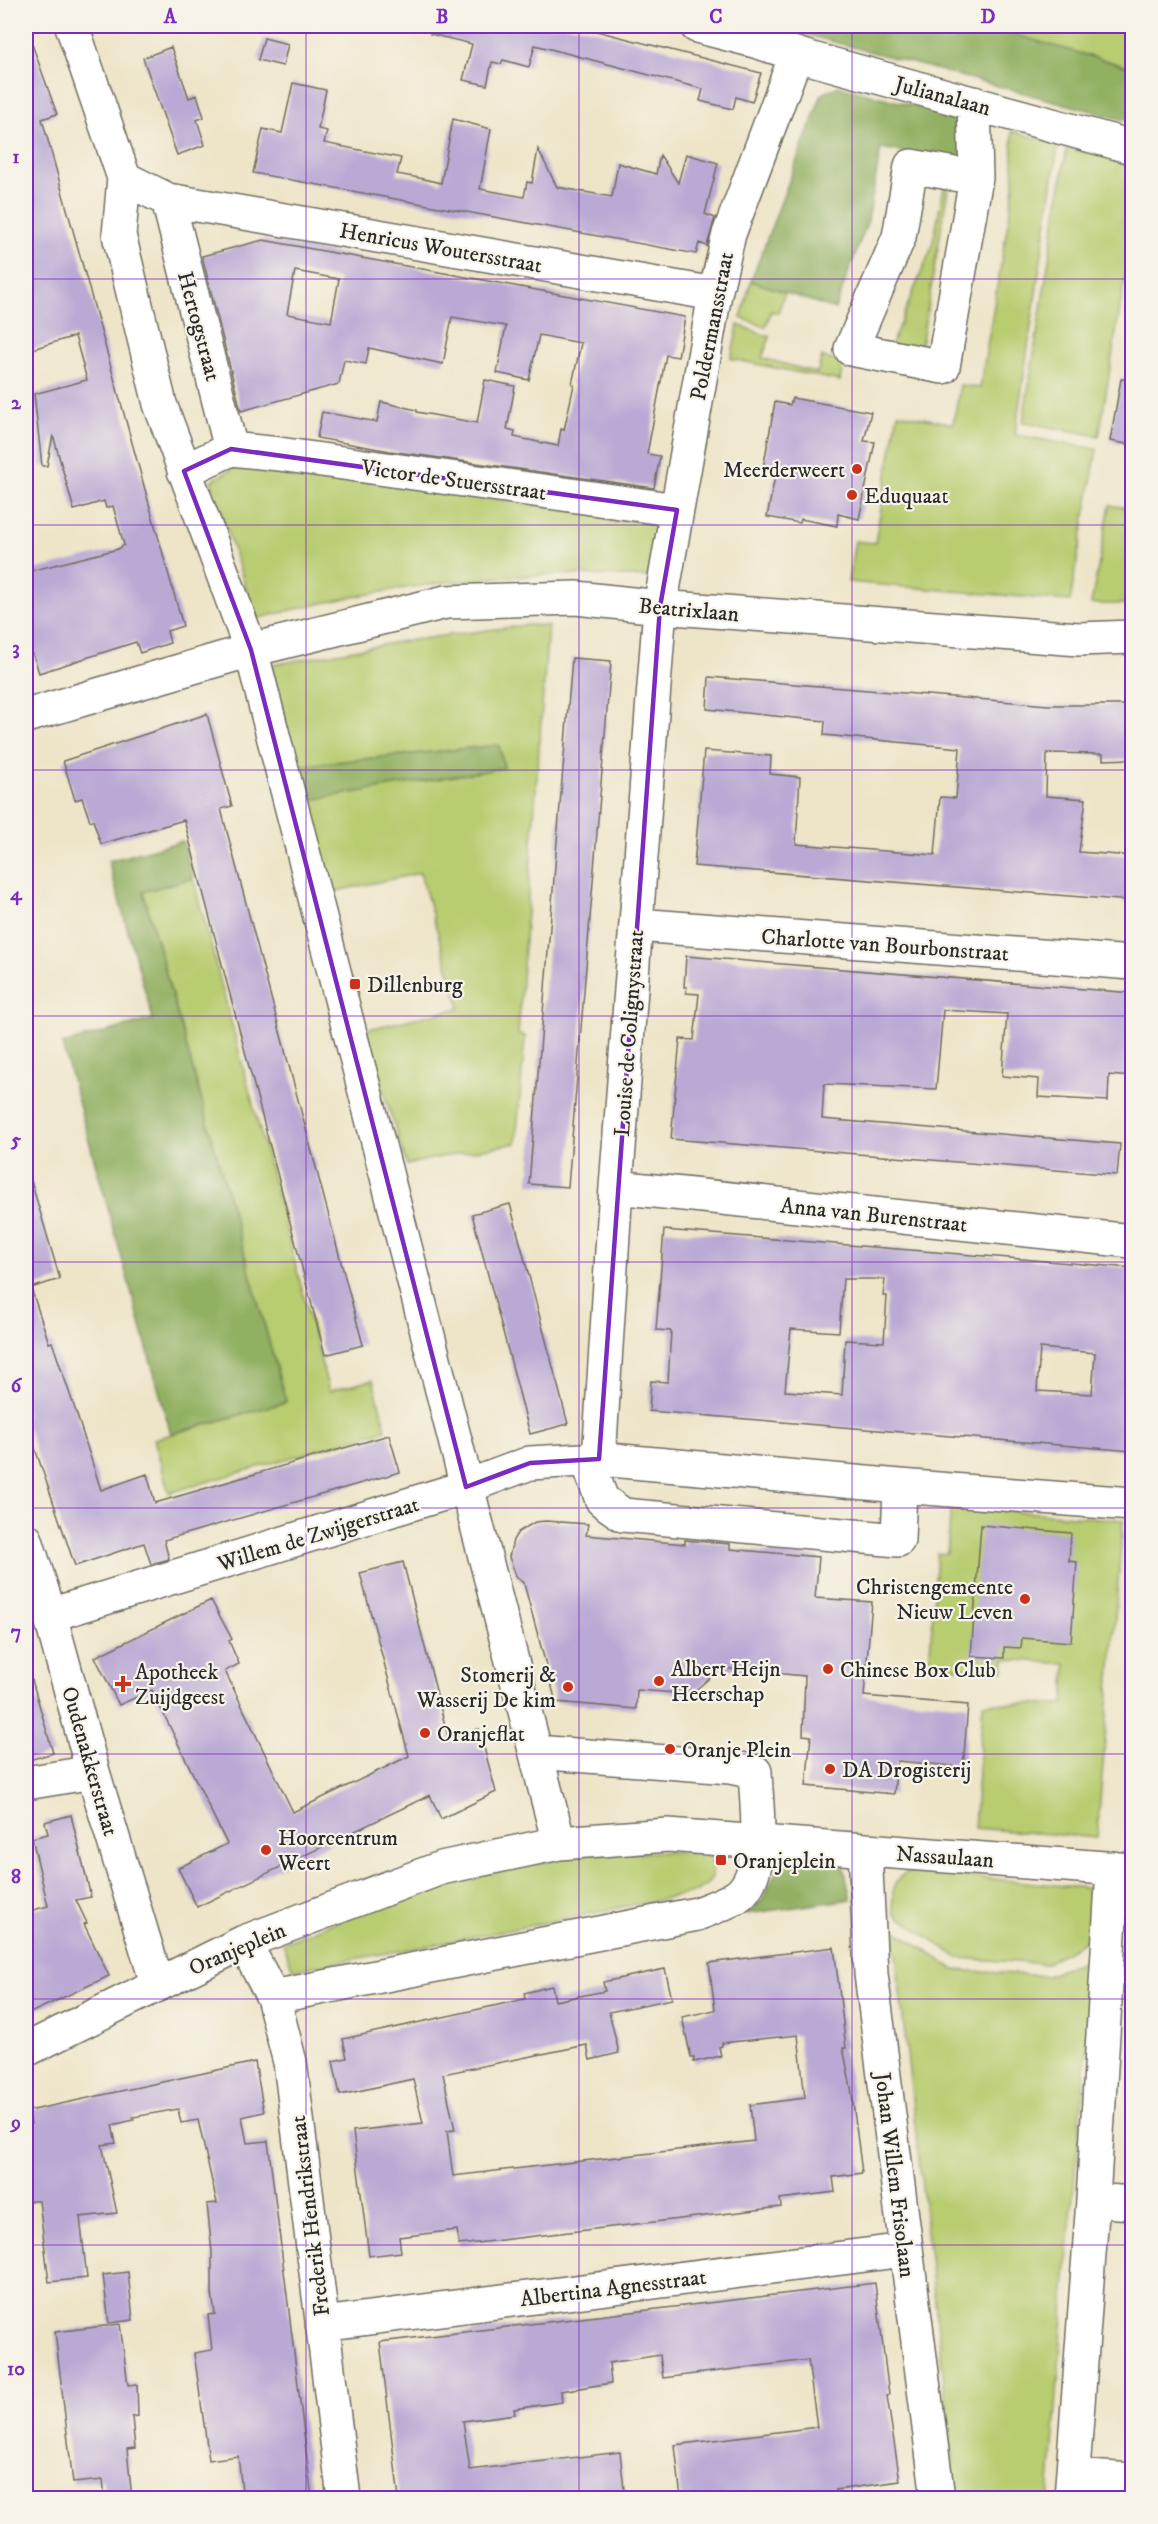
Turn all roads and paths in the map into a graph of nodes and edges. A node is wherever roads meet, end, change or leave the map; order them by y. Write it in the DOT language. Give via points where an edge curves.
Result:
graph roads {
  1 [pos="72,26"];
  2 [pos="697,26"];
  3 [pos="758,33"];
  4 [pos="795,55"];
  5 [pos="974,103"];
  6 [pos="1132,147"];
  7 [pos="124,177"];
  8 [pos="976,178"];
  9 [pos="168,200"];
  10 [pos="715,294"];
  11 [pos="231,449"];
  12 [pos="184,471"];
  13 [pos="677,510"];
  14 [pos="660,607"];
  15 [pos="1132,637"];
  16 [pos="251,650"];
  17 [pos="26,716"];
  18 [pos="637,925"];
  19 [pos="1132,963"];
  20 [pos="616,1187"];
  21 [pos="1132,1241"];
  22 [pos="593,1459"];
  23 [pos="900,1486"];
  24 [pos="466,1487"];
  25 [pos="1132,1504"];
  26 [pos="26,1540"];
  27 [pos="50,1615"];
  28 [pos="536,1752"];
  29 [pos="93,1772"];
  30 [pos="26,1783"];
  31 [pos="758,1842"];
  32 [pos="560,1843"];
  33 [pos="865,1850"];
  34 [pos="1123,1869"];
  35 [pos="244,1942"];
  36 [pos="157,1983"];
  37 [pos="273,1997"];
  38 [pos="26,2050"];
  39 [pos="1093,2200"];
  40 [pos="1132,2203"];
  41 [pos="905,2250"];
  42 [pos="322,2324"];
  43 [pos="1132,2480"];
  44 [pos="1072,2487"];
  45 [pos="344,2499"];
  46 [pos="938,2499"];
  1 -- 7 [label="street"];
  2 -- 3 [label="street, Julianalaan"];
  3 -- 4 [label="street, Julianalaan"];
  4 -- 5 [label="street, Julianalaan"];
  4 -- 10 [label="street, Poldermansstraat" via="729,234"];
  5 -- 6 [label="street, Julianalaan"];
  5 -- 8 [label="street"];
  7 -- 9 [label="street"];
  7 -- 12 [label="street" via="119,235 160,404"];
  8 -- 8 [label="street" via="943,367 851,349 899,237 911,166"];
  9 -- 10 [label="street, Henricus Woutersstraat"];
  9 -- 11 [label="street, Hertogstraat"];
  10 -- 13 [label="street, Poldermansstraat"];
  11 -- 12 [label="street"];
  11 -- 13 [label="street, Victor de Stuersstraat"];
  12 -- 16 [label="street"];
  13 -- 14 [label="street, Poldermansstraat"];
  14 -- 15 [label="street, Beatrixlaan" via="1079,639"];
  14 -- 16 [label="street, Beatrixlaan" via="576,598 446,602"];
  14 -- 18 [label="street, Louise de Colignystraat"];
  16 -- 17 [label="street"];
  16 -- 24 [label="street"];
  18 -- 19 [label="street, Charlotte van Bourbonstraat"];
  18 -- 20 [label="street, Louise de Colignystraat"];
  20 -- 21 [label="street, Anna van Burenstraat"];
  20 -- 22 [label="street, Louise de Colignystraat"];
  22 -- 23 [label="street, Willem de Zwijgerstraat"];
  22 -- 23 [label="street" via="602,1500 623,1515 898,1540"];
  22 -- 24 [label="street, Willem de Zwijgerstraat" via="530,1463"];
  23 -- 25 [label="street, Willem de Zwijgerstraat"];
  24 -- 27 [label="street, Willem de Zwijgerstraat"];
  24 -- 28 [label="street"];
  26 -- 27 [label="street, Oudenakkerstraat"];
  27 -- 29 [label="street, Oudenakkerstraat"];
  28 -- 31 [label="street" via="755,1772"];
  28 -- 32 [label="street"];
  29 -- 30 [label="street"];
  29 -- 36 [label="street, Oudenakkerstraat"];
  31 -- 32 [label="street, Oranjeplein" via="668,1835"];
  31 -- 33 [label="street, Nassaulaan"];
  31 -- 37 [label="street" via="752,1876 738,1896 697,1914"];
  32 -- 35 [label="street, Oranjeplein" via="441,1868"];
  33 -- 34 [label="street, Nassaulaan"];
  33 -- 41 [label="street, Johan Willem Frisolaan" via="871,1974"];
  34 -- 39 [label="street"];
  35 -- 36 [label="street, Oranjeplein"];
  35 -- 37 [label="street, Frederik Hendrikstraat"];
  36 -- 38 [label="street, Oranjeplein"];
  37 -- 42 [label="street, Frederik Hendrikstraat" via="290,2062"];
  39 -- 40 [label="street"];
  39 -- 44 [label="street"];
  41 -- 42 [label="street, Albertina Agnesstraat"];
  41 -- 46 [label="street, Johan Willem Frisolaan"];
  42 -- 45 [label="street, Frederik Hendrikstraat"];
  43 -- 44 [label="street"];
}
